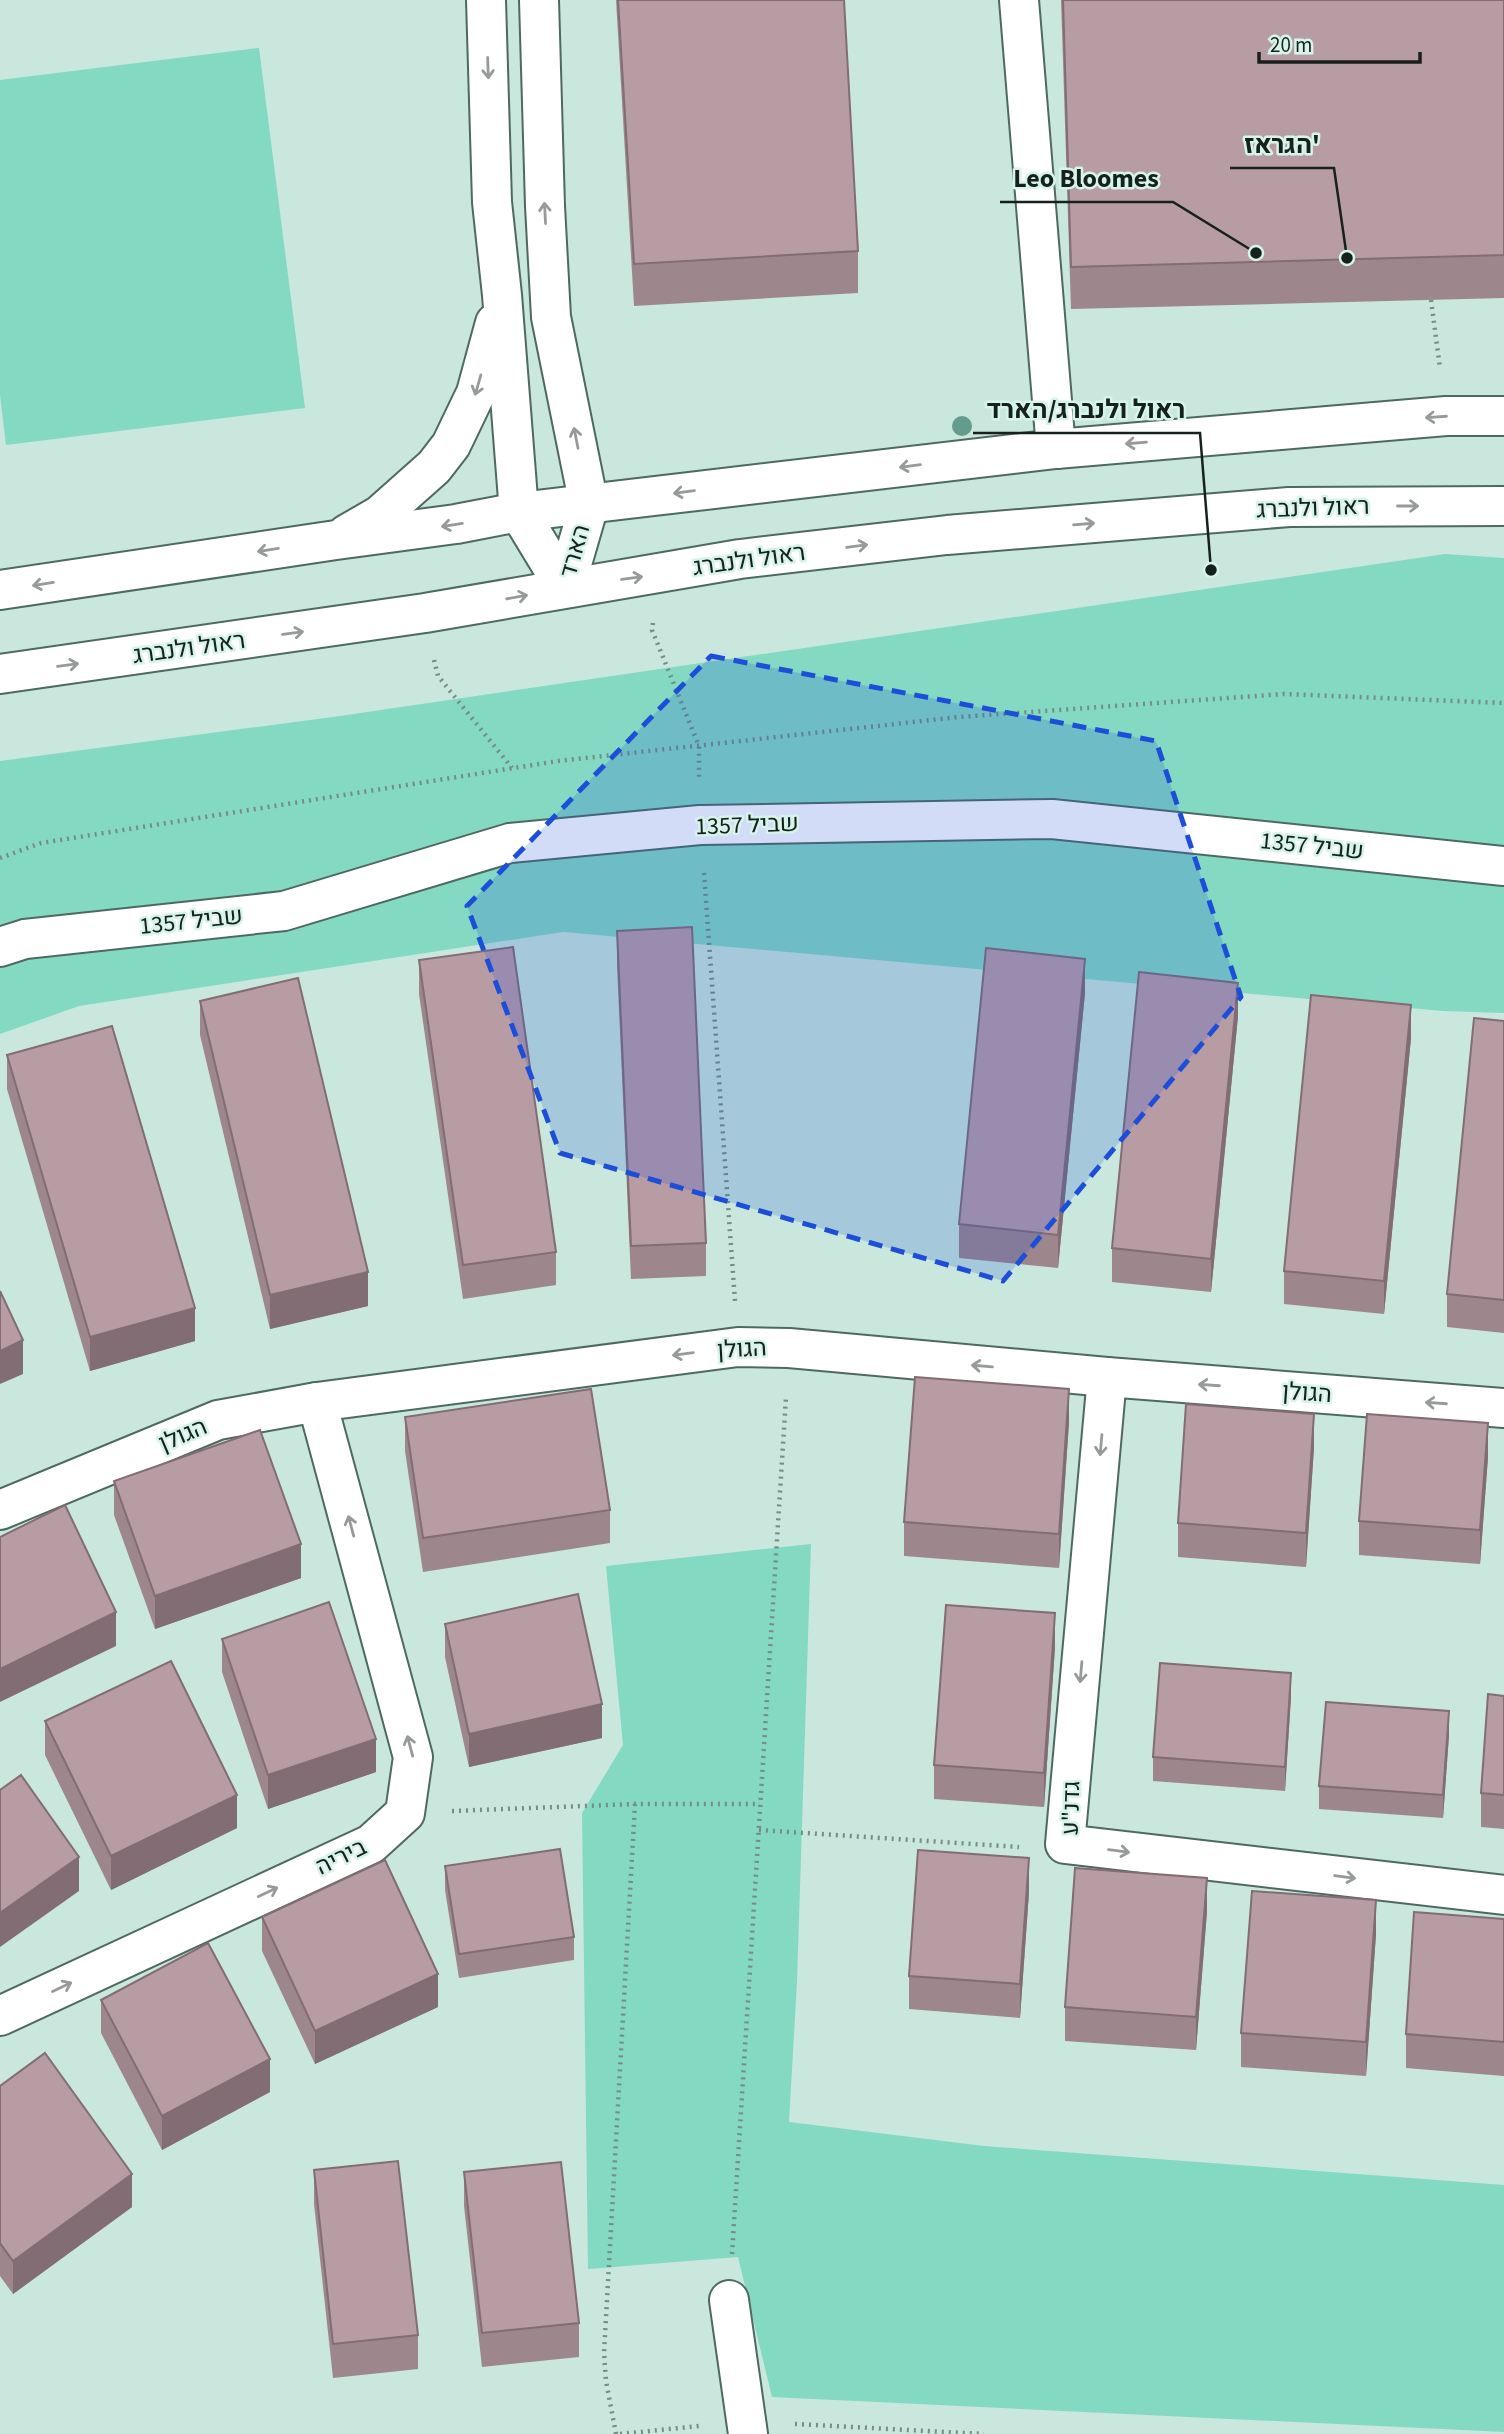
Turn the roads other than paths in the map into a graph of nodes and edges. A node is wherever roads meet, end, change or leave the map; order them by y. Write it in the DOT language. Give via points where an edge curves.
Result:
graph roads {
  1 [pos="486,0"];
  2 [pos="540,0"];
  3 [pos="1019,0"];
  4 [pos="502,295"];
  5 [pos="1504,416"];
  6 [pos="1056,449"];
  7 [pos="589,505"];
  8 [pos="1504,506"];
  9 [pos="519,512"];
  10 [pos="336,540"];
  11 [pos="565,588"];
  12 [pos="0,590"];
  13 [pos="0,674"];
  14 [pos="1504,866"];
  15 [pos="0,947"];
  16 [pos="1107,1377"];
  17 [pos="317,1402"];
  18 [pos="1504,1408"];
  19 [pos="0,1510"];
  20 [pos="1504,1895"];
  21 [pos="0,2016"];
  22 [pos="729,2300"];
  23 [pos="747,2428"];
  1 -- 4 [label="street, הארד, one-way" via="492,202"];
  7 -- 2 [label="street, הארד, one-way" via="551,317"];
  3 -- 6 [label="street"];
  4 -- 9 [label="street, הארד"];
  4 -- 10 [label="street, one-way" via="476,393 451,445 434,467 380,515"];
  5 -- 6 [label="street, one-way" via="1446,416"];
  6 -- 7 [label="street, one-way"];
  7 -- 9 [label="street"];
  7 -- 11 [label="street, הארד"];
  11 -- 8 [label="street, ראול ולנברג, one-way" via="740,559 947,535 1275,508"];
  9 -- 10 [label="street, one-way"];
  9 -- 11 [label="street, הארד"];
  10 -- 12 [label="street, one-way"];
  13 -- 11 [label="street, ראול ולנברג, one-way" via="425,613"];
  14 -- 15 [label="street, שביל 1357" via="1052,818 700,825 510,844 284,911 25,939"];
  16 -- 17 [label="street, הגולן, one-way" via="738,1347"];
  18 -- 16 [label="street, הגולן, one-way"];
  16 -- 20 [label="street, גדנ\"ע, one-way" via="1065,1844"];
  17 -- 19 [label="street, הגולן" via="218,1420"];
  21 -- 17 [label="street, ביריה, one-way" via="372,1844 405,1813 413,1757"];
  22 -- 23 [label="street"];
}
